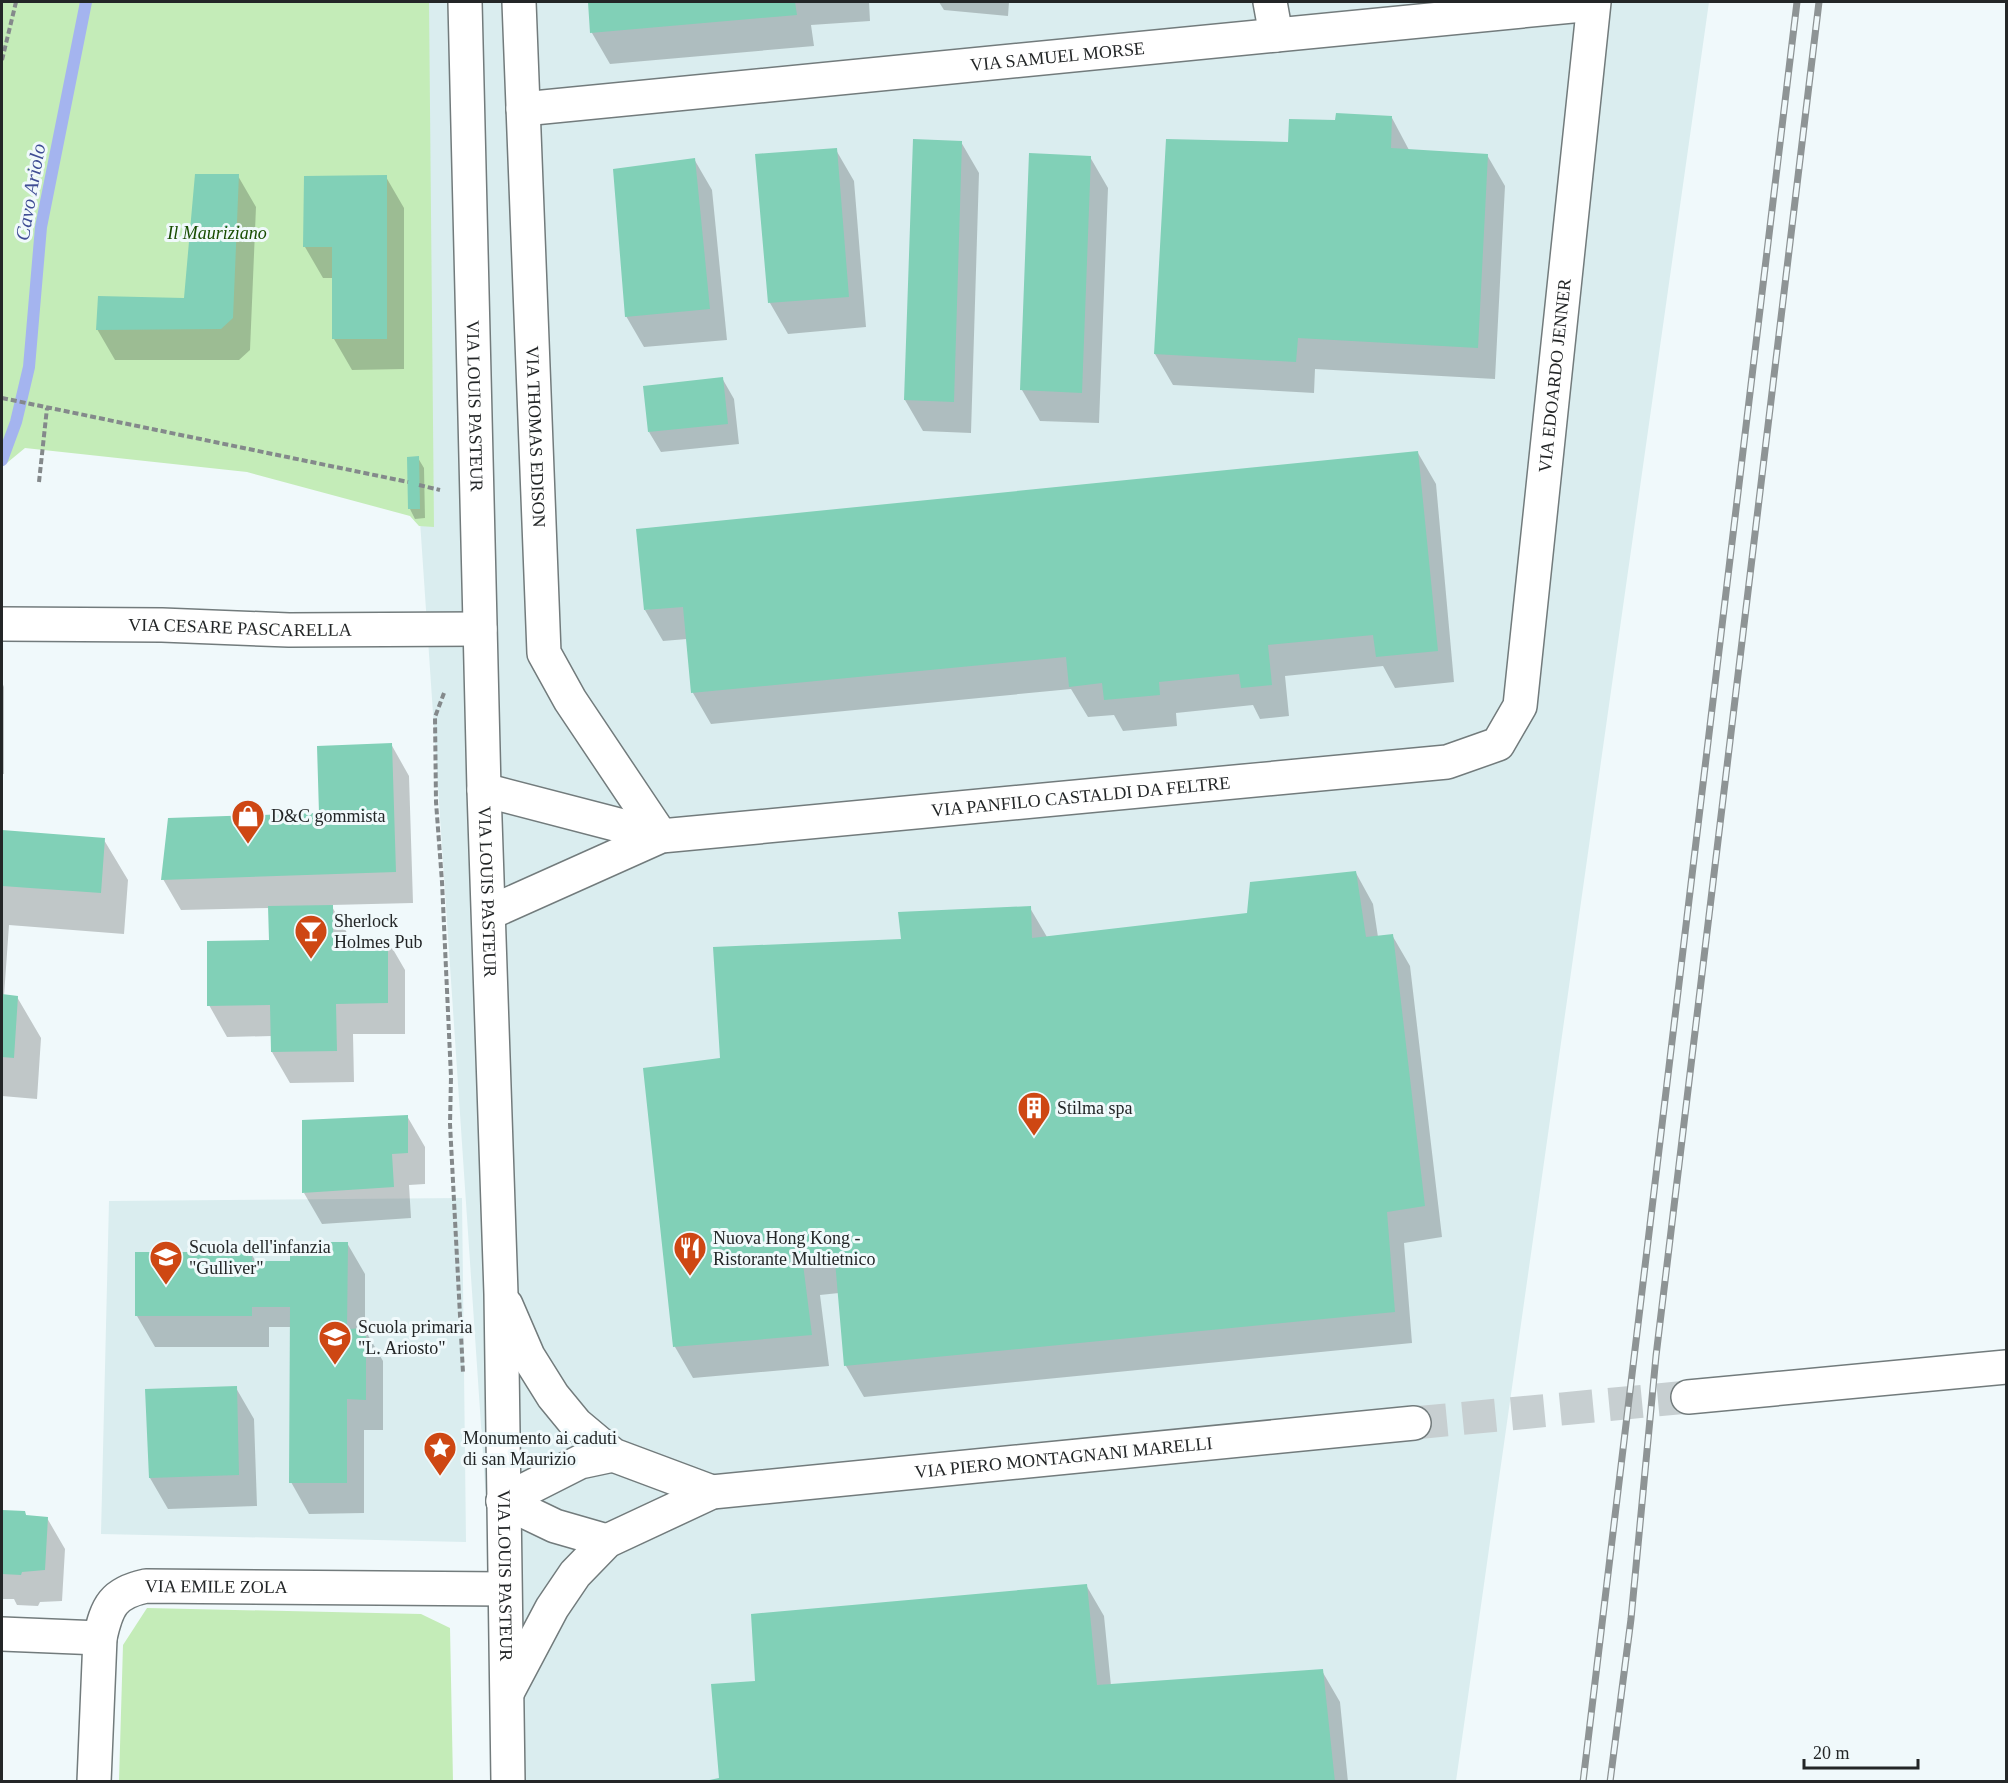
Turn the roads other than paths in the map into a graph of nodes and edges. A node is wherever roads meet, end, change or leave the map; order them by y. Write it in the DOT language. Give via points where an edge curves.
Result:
graph roads {
  1 [pos="465,2"];
  2 [pos="519,2"];
  3 [pos="1270,2"];
  4 [pos="1593,3"];
  5 [pos="1276,35"];
  6 [pos="523,109"];
  7 [pos="2,624"];
  8 [pos="480,629"];
  9 [pos="1498,744"];
  10 [pos="484,790"];
  11 [pos="661,836"];
  12 [pos="489,913"];
  13 [pos="501,1294"];
  14 [pos="2007,1367"];
  15 [pos="1688,1396"];
  16 [pos="1414,1423"];
  17 [pos="613,1455"];
  18 [pos="711,1492"];
  19 [pos="503,1501"];
  20 [pos="607,1541"];
  21 [pos="504,1589"];
  22 [pos="2,1634"];
  23 [pos="100,1638"];
  24 [pos="507,1693"];
  25 [pos="94,1782"];
  26 [pos="508,1782"];
  1 -- 8 [label="street, VIA LOUIS PASTEUR"];
  2 -- 6 [label="street, VIA THOMAS EDISON"];
  3 -- 5 [label="street"];
  4 -- 5 [label="street, VIA SAMUEL MORSE"];
  4 -- 9 [label="street, VIA EDOARDO JENNER" via="1520,706"];
  5 -- 6 [label="street, VIA SAMUEL MORSE"];
  6 -- 11 [label="street, VIA THOMAS EDISON" via="544,653 570,700"];
  7 -- 8 [label="street, VIA CESARE PASCARELLA"];
  8 -- 10 [label="street, VIA LOUIS PASTEUR"];
  9 -- 11 [label="street, VIA PANFILO CASTALDI DA FELTRE" via="1447,762"];
  10 -- 11 [label="street, VIA PANFILO CASTALDI DA FELTRE"];
  10 -- 12 [label="street, VIA LOUIS PASTEUR"];
  11 -- 12 [label="street, VIA PANFILO CASTALDI DA FELTRE"];
  12 -- 13 [label="street, VIA LOUIS PASTEUR"];
  13 -- 17 [label="street, VIA PIERO MONTAGNANI MARELLI" via="528,1356 553,1396 576,1424"];
  13 -- 19 [label="street, VIA LOUIS PASTEUR"];
  14 -- 15 [label="street"];
  16 -- 18 [label="street, VIA PIERO MONTAGNANI MARELLI"];
  17 -- 18 [label="street, VIA PIERO MONTAGNANI MARELLI"];
  17 -- 19 [label="street" via="580,1462"];
  18 -- 20 [label="street, VIA PIERO MONTAGNANI MARELLI"];
  19 -- 20 [label="street" via="555,1526"];
  19 -- 21 [label="street, VIA LOUIS PASTEUR"];
  20 -- 24 [label="street, VIA PIERO MONTAGNANI MARELLI" via="575,1574 552,1608"];
  21 -- 23 [label="street, VIA EMILE ZOLA" via="146,1586 127,1590 115,1599 105,1616"];
  21 -- 24 [label="street, VIA LOUIS PASTEUR"];
  22 -- 23 [label="street"];
  23 -- 25 [label="street, VIA EMILE ZOLA"];
  24 -- 26 [label="street, VIA LOUIS PASTEUR"];
}
